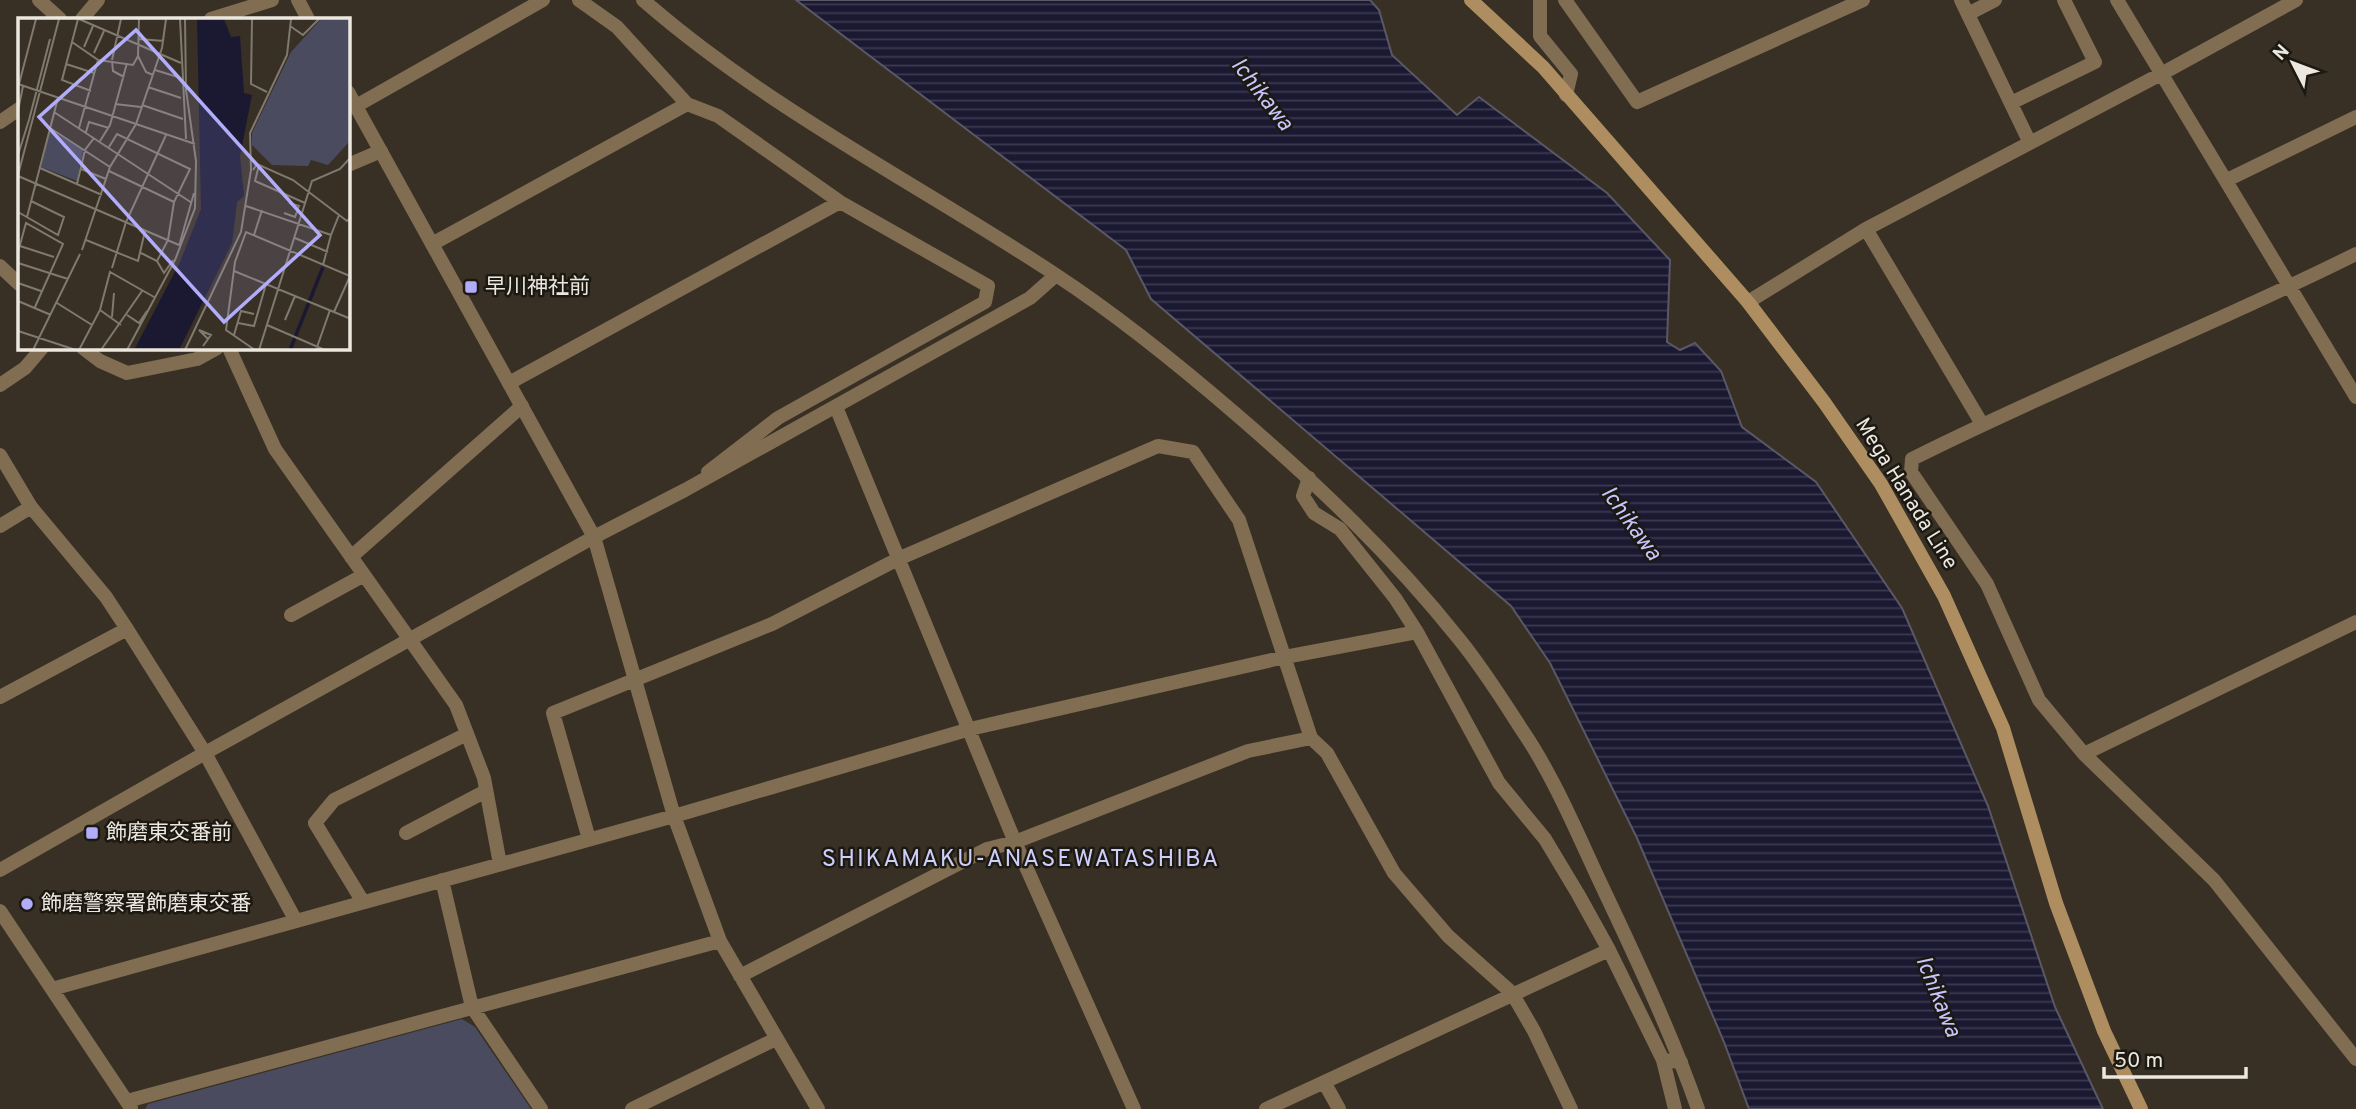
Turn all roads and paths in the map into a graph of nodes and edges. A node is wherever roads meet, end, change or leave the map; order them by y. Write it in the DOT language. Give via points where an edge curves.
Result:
graph roads {
  1 [pos="39,0"];
  2 [pos="98,0"];
  3 [pos="272,0"];
  4 [pos="298,0"];
  5 [pos="543,0"];
  6 [pos="579,0"];
  7 [pos="643,0"];
  8 [pos="1471,0"];
  9 [pos="1540,0"];
  10 [pos="1565,0"];
  11 [pos="1863,0"];
  12 [pos="1961,0"];
  13 [pos="1995,0"];
  14 [pos="2064,0"];
  15 [pos="2117,0"];
  16 [pos="2296,0"];
  17 [pos="1968,14"];
  18 [pos="59,18"];
  19 [pos="83,18"];
  20 [pos="214,18"];
  21 [pos="307,18"];
  22 [pos="2163,73"];
  23 [pos="1566,95"];
  24 [pos="350,96"];
  25 [pos="2011,103"];
  26 [pos="687,104"];
  27 [pos="356,106"];
  28 [pos="18,110"];
  29 [pos="2356,117"];
  30 [pos="0,122"];
  31 [pos="2030,143"];
  32 [pos="381,151"];
  33 [pos="350,164"];
  34 [pos="2227,180"];
  35 [pos="840,202"];
  36 [pos="1866,229"];
  37 [pos="432,244"];
  38 [pos="2356,254"];
  39 [pos="0,266"];
  40 [pos="1056,275"];
  41 [pos="18,283"];
  42 [pos="2291,287"];
  43 [pos="1748,302"];
  44 [pos="40,350"];
  45 [pos="85,350"];
  46 [pos="213,350"];
  47 [pos="230,350"];
  48 [pos="509,383"];
  49 [pos="0,385"];
  50 [pos="2356,397"];
  51 [pos="522,406"];
  52 [pos="836,407"];
  53 [pos="1982,424"];
  54 [pos="0,454"];
  55 [pos="1310,478"];
  56 [pos="685,490"];
  57 [pos="31,507"];
  58 [pos="0,526"];
  59 [pos="594,537"];
  60 [pos="352,557"];
  61 [pos="898,559"];
  62 [pos="364,575"];
  63 [pos="291,615"];
  64 [pos="2356,622"];
  65 [pos="127,629"];
  66 [pos="1417,632"];
  67 [pos="410,639"];
  68 [pos="1285,657"];
  69 [pos="636,679"];
  70 [pos="0,697"];
  71 [pos="970,729"];
  72 [pos="467,734"];
  73 [pos="1311,738"];
  74 [pos="205,752"];
  75 [pos="2084,754"];
  76 [pos="486,791"];
  77 [pos="674,816"];
  78 [pos="406,833"];
  79 [pos="589,839"];
  80 [pos="1015,842"];
  81 [pos="500,864"];
  82 [pos="0,870"];
  83 [pos="442,880"];
  84 [pos="363,902"];
  85 [pos="0,911"];
  86 [pos="296,921"];
  87 [pos="720,941"];
  88 [pos="1609,950"];
  89 [pos="740,976"];
  90 [pos="52,989"];
  91 [pos="1513,993"];
  92 [pos="472,1007"];
  93 [pos="776,1039"];
  94 [pos="2356,1059"];
  95 [pos="1663,1060"];
  96 [pos="1681,1062"];
  97 [pos="1324,1082"];
  98 [pos="129,1105"];
  99 [pos="541,1109"];
  100 [pos="632,1109"];
  101 [pos="818,1109"];
  102 [pos="1134,1109"];
  103 [pos="1266,1109"];
  104 [pos="1339,1109"];
  105 [pos="1571,1109"];
  106 [pos="1675,1109"];
  107 [pos="1698,1109"];
  108 [pos="2141,1109"];
  1 -- 18 [label="street"];
  2 -- 19 [label="street"];
  3 -- 20 [label="street"];
  4 -- 21 [label="street"];
  5 -- 27 [label="street"];
  6 -- 26 [label="street" via="617,27"];
  7 -- 40 [label="street" via="745,79"];
  8 -- 23 [label="main road, Mega Hanada Line" via="1543,67"];
  9 -- 23 [label="street" via="1541,36 1571,74"];
  10 -- 11 [label="street" via="1637,102"];
  12 -- 17 [label="street"];
  13 -- 17 [label="street"];
  14 -- 25 [label="street" via="2095,62"];
  15 -- 22 [label="street"];
  16 -- 22 [label="street"];
  17 -- 25 [label="street"];
  22 -- 31 [label="street"];
  22 -- 34 [label="street"];
  23 -- 43 [label="main road, Mega Hanada Line"];
  24 -- 27 [label="street"];
  25 -- 31 [label="street"];
  26 -- 35 [label="street" via="718,116"];
  26 -- 37 [label="street"];
  27 -- 32 [label="street"];
  28 -- 30 [label="street"];
  29 -- 34 [label="street"];
  31 -- 36 [label="street"];
  32 -- 33 [label="street"];
  32 -- 37 [label="street"];
  34 -- 42 [label="street"];
  35 -- 48 [label="street"];
  35 -- 56 [label="street" via="988,286 985,302 778,418"];
  36 -- 43 [label="street"];
  36 -- 53 [label="street"];
  37 -- 48 [label="street"];
  38 -- 42 [label="street"];
  39 -- 41 [label="street"];
  40 -- 52 [label="street" via="1030,298"];
  40 -- 55 [label="street" via="1177,363"];
  42 -- 50 [label="street"];
  42 -- 53 [label="street"];
  43 -- 108 [label="main road, Mega Hanada Line" via="1881,484 1964,637 2003,728 2056,903 2104,1031"];
  44 -- 49 [label="street" via="25,368"];
  45 -- 46 [label="street" via="127,373 197,359"];
  47 -- 60 [label="street" via="275,449"];
  48 -- 51 [label="street"];
  51 -- 59 [label="street"];
  51 -- 60 [label="street"];
  52 -- 56 [label="street"];
  52 -- 61 [label="street"];
  53 -- 75 [label="street" via="1912,459 1911,472 1987,584 2039,700"];
  54 -- 57 [label="street"];
  55 -- 66 [label="street" via="1303,496 1314,513 1340,529"];
  55 -- 96 [label="street" via="1403,573 1461,641 1525,734 1573,823"];
  56 -- 59 [label="street"];
  57 -- 58 [label="street"];
  57 -- 65 [label="street"];
  59 -- 67 [label="street"];
  59 -- 69 [label="street"];
  60 -- 62 [label="street"];
  61 -- 68 [label="street" via="1158,446 1193,452 1239,520"];
  61 -- 69 [label="street" via="772,624"];
  61 -- 71 [label="street"];
  62 -- 63 [label="street"];
  62 -- 67 [label="street"];
  64 -- 75 [label="street"];
  65 -- 70 [label="street"];
  65 -- 74 [label="street"];
  66 -- 68 [label="street"];
  66 -- 88 [label="street" via="1499,783 1545,839"];
  67 -- 72 [label="street" via="456,705"];
  67 -- 74 [label="street"];
  68 -- 71 [label="street"];
  68 -- 73 [label="street"];
  69 -- 77 [label="street"];
  69 -- 79 [label="street" via="553,713"];
  71 -- 77 [label="street"];
  71 -- 80 [label="street"];
  72 -- 76 [label="street"];
  72 -- 84 [label="street" via="334,800 315,823"];
  73 -- 80 [label="street" via="1248,751"];
  73 -- 91 [label="street" via="1327,753 1394,873 1448,936"];
  74 -- 82 [label="street"];
  74 -- 86 [label="street"];
  75 -- 94 [label="street" via="2214,880"];
  76 -- 78 [label="street"];
  76 -- 81 [label="street"];
  77 -- 79 [label="street"];
  77 -- 87 [label="street"];
  79 -- 81 [label="street"];
  80 -- 89 [label="street" via="987,849"];
  80 -- 102 [label="street"];
  81 -- 83 [label="street"];
  83 -- 84 [label="street"];
  83 -- 92 [label="street"];
  84 -- 86 [label="street"];
  85 -- 90 [label="street"];
  86 -- 90 [label="street"];
  87 -- 89 [label="street"];
  87 -- 92 [label="street"];
  88 -- 91 [label="street"];
  88 -- 95 [label="street"];
  89 -- 93 [label="street"];
  90 -- 98 [label="street"];
  91 -- 97 [label="street"];
  91 -- 105 [label="street"];
  92 -- 98 [label="street"];
  92 -- 99 [label="street"];
  93 -- 100 [label="street"];
  93 -- 101 [label="street"];
  95 -- 96 [label="street"];
  95 -- 106 [label="street"];
  96 -- 107 [label="street"];
  97 -- 103 [label="street"];
  97 -- 104 [label="street"];
}
